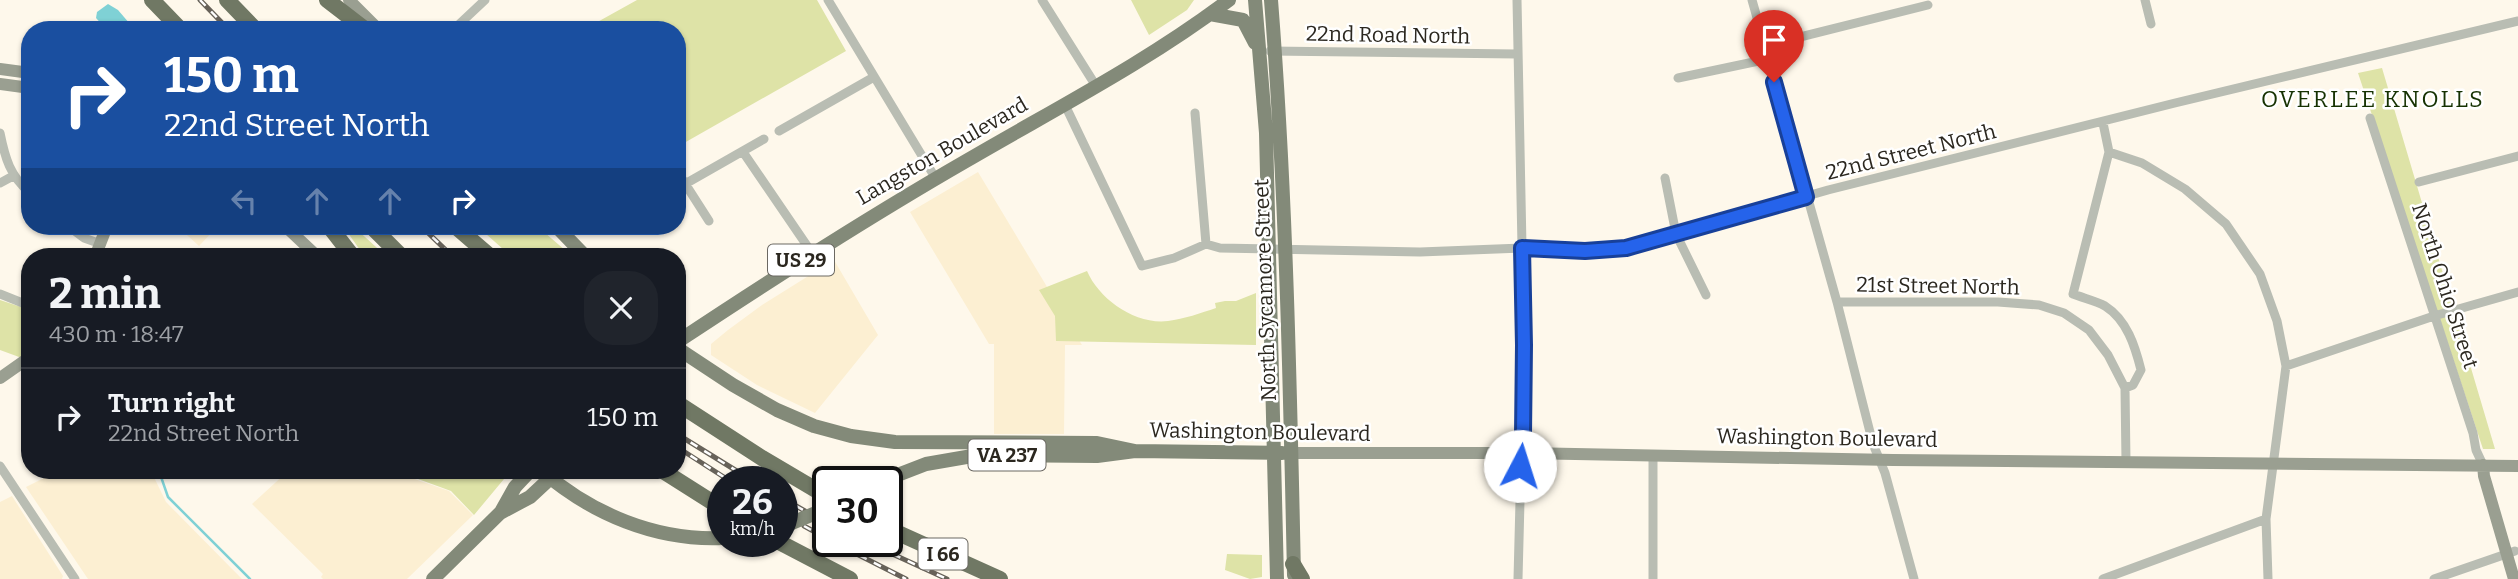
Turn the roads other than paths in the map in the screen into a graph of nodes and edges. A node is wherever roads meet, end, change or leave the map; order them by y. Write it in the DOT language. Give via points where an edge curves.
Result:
graph roads {
  1 [pos="152,0"];
  2 [pos="227,0"];
  3 [pos="327,0"];
  4 [pos="349,0"];
  5 [pos="485,0"];
  6 [pos="828,0"];
  7 [pos="1042,0"];
  8 [pos="1229,0"];
  9 [pos="1255,0"];
  10 [pos="1271,0"];
  11 [pos="1517,0"];
  12 [pos="1752,0"];
  13 [pos="2145,0"];
  14 [pos="1928,5"];
  15 [pos="1210,14"];
  16 [pos="172,21"];
  17 [pos="247,21"];
  18 [pos="354,21"];
  19 [pos="370,21"];
  20 [pos="463,21"];
  21 [pos="2518,21"];
  22 [pos="2151,24"];
  23 [pos="1764,46"];
  24 [pos="1259,51"];
  25 [pos="1275,51"];
  26 [pos="1517,54"];
  27 [pos="1768,59"];
  28 [pos="0,69"];
  29 [pos="21,72"];
  30 [pos="874,77"];
  31 [pos="1678,78"];
  32 [pos="0,84"];
  33 [pos="1096,86"];
  34 [pos="21,87"];
  35 [pos="1065,105"];
  36 [pos="1195,113"];
  37 [pos="2370,118"];
  38 [pos="2103,123"];
  39 [pos="779,131"];
  40 [pos="0,133"];
  41 [pos="764,139"];
  42 [pos="743,152"];
  43 [pos="2109,152"];
  44 [pos="2518,156"];
  45 [pos="13,176"];
  46 [pos="1665,178"];
  47 [pos="936,179"];
  48 [pos="2419,182"];
  49 [pos="0,183"];
  50 [pos="686,183"];
  51 [pos="21,184"];
  52 [pos="686,186"];
  53 [pos="1806,197"];
  54 [pos="709,221"];
  55 [pos="1675,234"];
  56 [pos="80,235"];
  57 [pos="104,235"];
  58 [pos="295,235"];
  59 [pos="380,235"];
  60 [pos="465,235"];
  61 [pos="565,235"];
  62 [pos="101,244"];
  63 [pos="1206,244"];
  64 [pos="99,248"];
  65 [pos="308,248"];
  66 [pos="393,248"];
  67 [pos="481,248"];
  68 [pos="577,248"];
  69 [pos="1522,248"];
  70 [pos="1269,249"];
  71 [pos="1286,249"];
  72 [pos="812,253"];
  73 [pos="2518,292"];
  74 [pos="0,294"];
  75 [pos="1706,295"];
  76 [pos="21,302"];
  77 [pos="1838,302"];
  78 [pos="2434,316"];
  79 [pos="686,336"];
  80 [pos="686,354"];
  81 [pos="21,363"];
  82 [pos="2286,366"];
  83 [pos="0,377"];
  84 [pos="2125,388"];
  85 [pos="686,409"];
  86 [pos="1135,451"];
  87 [pos="1290,453"];
  88 [pos="1520,453"];
  89 [pos="1275,454"];
  90 [pos="1653,456"];
  91 [pos="1878,459"];
  92 [pos="2126,462"];
  93 [pos="2274,463"];
  94 [pos="2483,465"];
  95 [pos="0,466"];
  96 [pos="2518,466"];
  97 [pos="903,473"];
  98 [pos="522,479"];
  99 [pos="545,479"];
  100 [pos="558,479"];
  101 [pos="676,479"];
  102 [pos="812,487"];
  103 [pos="707,499"];
  104 [pos="500,513"];
  105 [pos="2266,519"];
  106 [pos="903,535"];
  107 [pos="707,539"];
  108 [pos="798,552"];
  109 [pos="2514,555"];
  110 [pos="1294,572"];
  111 [pos="75,579"];
  112 [pos="435,579"];
  113 [pos="849,579"];
  114 [pos="1000,579"];
  115 [pos="1277,579"];
  116 [pos="1302,579"];
  117 [pos="1518,579"];
  118 [pos="1653,579"];
  119 [pos="1914,579"];
  120 [pos="2103,579"];
  121 [pos="2268,579"];
  122 [pos="2434,579"];
  123 [pos="2514,579"];
  1 -- 16 [label="highway"];
  2 -- 17 [label="highway"];
  3 -- 18 [label="highway"];
  4 -- 19 [label="main road"];
  5 -- 20 [label="street"];
  6 -- 30 [label="street"];
  7 -- 33 [label="street"];
  8 -- 15 [label="main road, Langston Boulevard / US 29"];
  9 -- 24 [label="main road, North Sycamore Street"];
  10 -- 25 [label="main road, North Sycamore Street"];
  11 -- 26 [label="street"];
  12 -- 23 [label="street"];
  13 -- 22 [label="street"];
  14 -- 23 [label="street"];
  15 -- 24 [label="main road" via="1243,20"];
  15 -- 33 [label="main road, Langston Boulevard / US 29"];
  21 -- 38 [label="street, 22nd Street North"];
  23 -- 27 [label="street"];
  24 -- 25 [label="street, 22nd Road North"];
  24 -- 70 [label="main road, North Sycamore Street"];
  25 -- 26 [label="street, 22nd Road North"];
  25 -- 71 [label="main road, North Sycamore Street"];
  26 -- 69 [label="street"];
  27 -- 31 [label="street"];
  27 -- 53 [label="street"];
  28 -- 29 [label="main road"];
  30 -- 39 [label="street"];
  30 -- 47 [label="street"];
  32 -- 34 [label="main road"];
  33 -- 35 [label="main road, Langston Boulevard / US 29"];
  35 -- 47 [label="main road, Langston Boulevard / US 29"];
  35 -- 63 [label="street" via="1142,266"];
  36 -- 63 [label="street"];
  37 -- 78 [label="street, North Ohio Street"];
  38 -- 43 [label="street"];
  38 -- 53 [label="street, 22nd Street North"];
  40 -- 45 [label="street"];
  41 -- 42 [label="street"];
  42 -- 50 [label="street"];
  42 -- 72 [label="street"];
  43 -- 82 [label="street" via="2142,163 2185,189 2226,224 2260,274 2277,321"];
  43 -- 84 [label="street" via="2073,294 2106,307 2128,329 2141,370 2133,385"];
  44 -- 48 [label="street"];
  45 -- 49 [label="street"];
  45 -- 51 [label="street"];
  46 -- 55 [label="street"];
  47 -- 72 [label="main road, Langston Boulevard / US 29"];
  52 -- 54 [label="street"];
  53 -- 55 [label="street, 22nd Street North"];
  53 -- 77 [label="street"];
  55 -- 69 [label="street, 22nd Street North" via="1626,248"];
  55 -- 75 [label="street"];
  56 -- 62 [label="street"];
  57 -- 62 [label="main road"];
  58 -- 65 [label="main road"];
  59 -- 66 [label="highway"];
  60 -- 67 [label="highway"];
  61 -- 68 [label="main road"];
  62 -- 64 [label="main road"];
  63 -- 70 [label="street, 22nd Street North"];
  69 -- 71 [label="street, 22nd Street North" via="1420,252"];
  69 -- 88 [label="street"];
  70 -- 71 [label="street, 22nd Street North"];
  70 -- 89 [label="main road, North Sycamore Street"];
  71 -- 87 [label="main road, North Sycamore Street"];
  72 -- 79 [label="main road, Langston Boulevard / US 29"];
  73 -- 78 [label="street"];
  74 -- 76 [label="street"];
  77 -- 84 [label="street, 21st Street North" via="2039,305 2064,313 2089,330"];
  77 -- 91 [label="street"];
  78 -- 82 [label="street"];
  78 -- 94 [label="street, North Ohio Street"];
  80 -- 86 [label="main road, Washington Boulevard / VA 237" via="778,410 851,436 895,442 1097,443"];
  81 -- 83 [label="main road"];
  82 -- 93 [label="street"];
  84 -- 92 [label="street"];
  85 -- 102 [label="highway"];
  86 -- 89 [label="main road, Washington Boulevard / VA 237"];
  86 -- 97 [label="main road, Washington Boulevard / VA 237" via="1097,456 965,457"];
  87 -- 88 [label="main road, Washington Boulevard / VA 237"];
  87 -- 89 [label="main road, Washington Boulevard / VA 237"];
  87 -- 110 [label="main road, North Sycamore Street"];
  88 -- 90 [label="main road, Washington Boulevard / VA 237"];
  88 -- 117 [label="street"];
  89 -- 115 [label="main road, North Sycamore Street"];
  90 -- 91 [label="main road, Washington Boulevard / VA 237"];
  90 -- 118 [label="street"];
  91 -- 92 [label="main road, Washington Boulevard / VA 237"];
  91 -- 119 [label="street"];
  92 -- 93 [label="main road, Washington Boulevard / VA 237"];
  93 -- 94 [label="main road, Washington Boulevard / VA 237"];
  93 -- 105 [label="street"];
  94 -- 96 [label="main road, Washington Boulevard / VA 237"];
  94 -- 109 [label="main road, North Ohio Street"];
  95 -- 111 [label="street"];
  98 -- 104 [label="main road"];
  99 -- 104 [label="main road" via="530,496"];
  100 -- 107 [label="main road" via="597,508 631,524 669,535"];
  101 -- 103 [label="highway"];
  104 -- 112 [label="main road"];
  105 -- 120 [label="street"];
  105 -- 121 [label="street"];
  106 -- 114 [label="highway, I 66"];
  108 -- 113 [label="highway"];
  109 -- 122 [label="street"];
  109 -- 123 [label="main road, North Ohio Street"];
  110 -- 116 [label="highway"];
}
